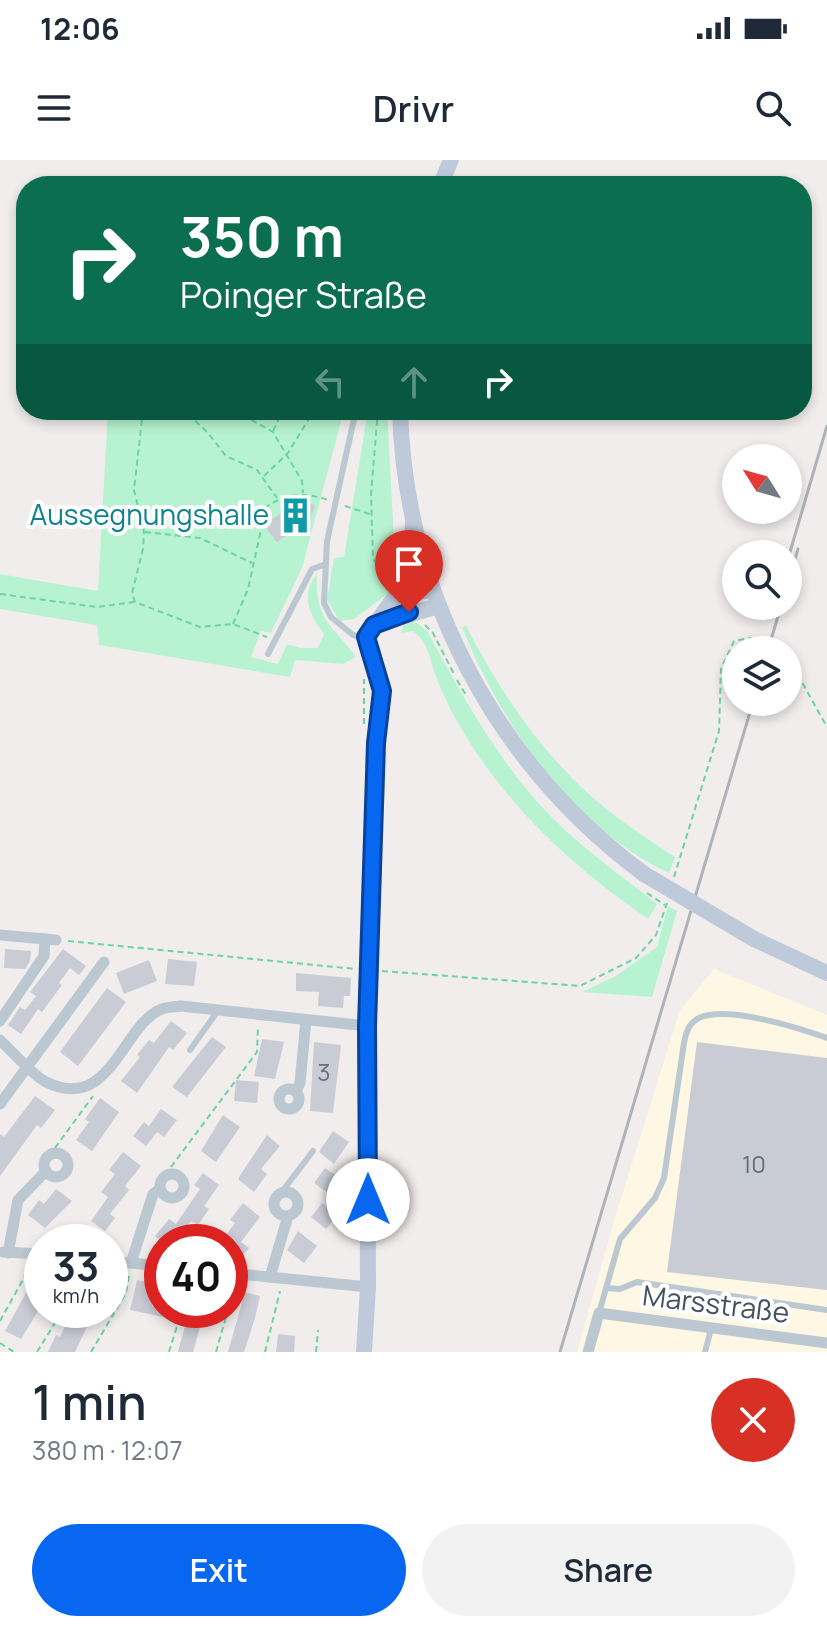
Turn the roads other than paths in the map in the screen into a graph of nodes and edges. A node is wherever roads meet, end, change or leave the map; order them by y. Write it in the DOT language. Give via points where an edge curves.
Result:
graph roads {
  1 [pos="354,420"];
  2 [pos="401,420"];
  3 [pos="413,522"];
  4 [pos="326,564"];
  5 [pos="397,594"];
  6 [pos="435,598"];
  7 [pos="370,631"];
  8 [pos="268,654"];
  9 [pos="0,935"];
  10 [pos="104,962"];
  11 [pos="827,973"];
  12 [pos="217,1012"];
  13 [pos="306,1020"];
  14 [pos="0,1021"];
  15 [pos="367,1026"];
  16 [pos="827,1038"];
  17 [pos="0,1040"];
  18 [pos="190,1050"];
  19 [pos="30,1066"];
  20 [pos="296,1091"];
  21 [pos="0,1104"];
  22 [pos="313,1151"];
  23 [pos="46,1171"];
  24 [pos="160,1189"];
  25 [pos="281,1193"];
  26 [pos="288,1216"];
  27 [pos="4,1252"];
  28 [pos="24,1253"];
  29 [pos="128,1263"];
  30 [pos="131,1263"];
  31 [pos="144,1264"];
  32 [pos="248,1275"];
  33 [pos="277,1278"];
  34 [pos="368,1287"];
  35 [pos="607,1288"];
  36 [pos="827,1310"];
  37 [pos="599,1313"];
  38 [pos="711,1328"];
  39 [pos="827,1343"];
  40 [pos="364,1352"];
  41 [pos="588,1352"];
  42 [pos="705,1352"];
  1 -- 4 [label="lane"];
  2 -- 3 [label="street"];
  3 -- 5 [label="street" via="410,569"];
  3 -- 6 [label="street"];
  4 -- 7 [label="lane" via="324,603 331,617 353,635"];
  4 -- 8 [label="lane" via="312,569"];
  5 -- 6 [label="street"];
  5 -- 7 [label="street"];
  6 -- 7 [label="street"];
  6 -- 11 [label="street, bridge" via="473,679 514,746 576,818 644,874 754,939"];
  7 -- 15 [label="street" via="382,691"];
  9 -- 14 [label="street" via="50,939"];
  10 -- 19 [label="street"];
  12 -- 13 [label="street"];
  12 -- 18 [label="lane"];
  12 -- 19 [label="street" via="181,1006 162,1009 88,1086 46,1081"];
  13 -- 15 [label="street"];
  13 -- 20 [label="street"];
  15 -- 34 [label="street"];
  16 -- 35 [label="lane" via="737,1016 715,1014 692,1023 684,1043 664,1178 655,1198 620,1239"];
  17 -- 19 [label="street"];
  19 -- 21 [label="street"];
  22 -- 25 [label="lane"];
  23 -- 23 [label="street" via="49,1156 61,1154 67,1160 59,1177"];
  23 -- 27 [label="street" via="18,1200"];
  24 -- 24 [label="street" via="165,1175 183,1181 184,1189 172,1198"];
  24 -- 30 [label="street" via="153,1194"];
  25 -- 26 [label="street" via="275,1205"];
  25 -- 26 [label="street" via="298,1200"];
  26 -- 33 [label="street"];
  27 -- 28 [label="street"];
  29 -- 30 [label="street"];
  30 -- 31 [label="street"];
  32 -- 33 [label="street"];
  33 -- 34 [label="street"];
  34 -- 40 [label="street"];
  35 -- 36 [label="lane" via="637,1282"];
  35 -- 37 [label="lane"];
  37 -- 38 [label="street, Marsstraße"];
  37 -- 41 [label="street"];
  38 -- 39 [label="street, Marsstraße"];
  38 -- 42 [label="lane"];
}
